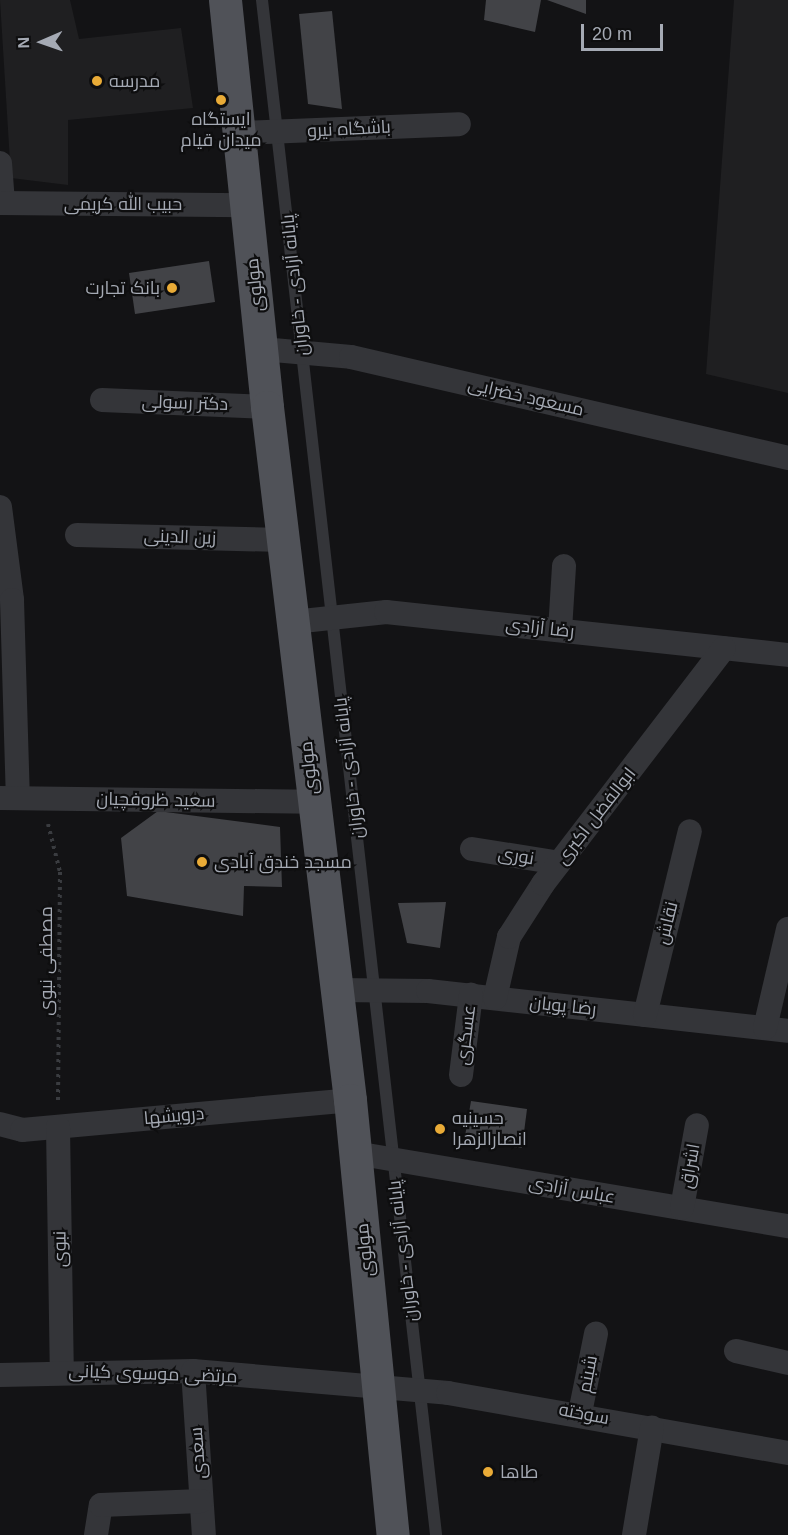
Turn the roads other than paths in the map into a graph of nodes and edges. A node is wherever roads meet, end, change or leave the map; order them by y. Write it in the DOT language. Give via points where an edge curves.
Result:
graph roads {
  1 [pos="225,0"];
  2 [pos="262,0"];
  3 [pos="459,124"];
  4 [pos="278,129"];
  5 [pos="238,133"];
  6 [pos="0,163"];
  7 [pos="1,203"];
  8 [pos="247,205"];
  9 [pos="262,349"];
  10 [pos="302,353"];
  11 [pos="102,400"];
  12 [pos="267,407"];
  13 [pos="788,458"];
  14 [pos="0,507"];
  15 [pos="77,535"];
  16 [pos="283,540"];
  17 [pos="564,566"];
  18 [pos="331,616"];
  19 [pos="293,622"];
  20 [pos="560,630"];
  21 [pos="724,648"];
  22 [pos="786,648"];
  23 [pos="20,798"];
  24 [pos="312,802"];
  25 [pos="690,831"];
  26 [pos="472,849"];
  27 [pos="560,863"];
  28 [pos="788,929"];
  29 [pos="337,990"];
  30 [pos="374,990"];
  31 [pos="471,995"];
  32 [pos="495,998"];
  33 [pos="645,1015"];
  34 [pos="776,1029"];
  35 [pos="461,1075"];
  36 [pos="350,1100"];
  37 [pos="0,1124"];
  38 [pos="697,1125"];
  39 [pos="58,1127"];
  40 [pos="355,1153"];
  41 [pos="392,1159"];
  42 [pos="682,1208"];
  43 [pos="788,1226"];
  44 [pos="596,1334"];
  45 [pos="736,1351"];
  46 [pos="788,1363"];
  47 [pos="62,1371"];
  48 [pos="193,1371"];
  49 [pos="0,1375"];
  50 [pos="378,1389"];
  51 [pos="419,1390"];
  52 [pos="580,1413"];
  53 [pos="652,1427"];
  54 [pos="788,1453"];
  55 [pos="201,1501"];
  56 [pos="96,1535"];
  57 [pos="204,1535"];
  58 [pos="393,1535"];
  59 [pos="436,1535"];
  60 [pos="634,1535"];
  1 -- 5 [label="main road, مولوی"];
  2 -- 4 [label="lane, پایانه آزادی - خاوران"];
  3 -- 4 [label="street, باشگاه نیرو"];
  4 -- 5 [label="street, باشگاه نیرو"];
  4 -- 10 [label="lane, پایانه آزادی - خاوران"];
  5 -- 8 [label="main road, مولوی"];
  6 -- 7 [label="street"];
  7 -- 8 [label="street, حبیب الله کریمی"];
  8 -- 9 [label="main road, مولوی"];
  9 -- 10 [label="street, مسعود خضرایی"];
  9 -- 12 [label="main road, مولوی"];
  10 -- 13 [label="street, مسعود خضرایی" via="351,357"];
  10 -- 18 [label="lane, پایانه آزادی - خاوران"];
  11 -- 12 [label="street, دکتر رسولی"];
  12 -- 16 [label="main road, مولوی"];
  14 -- 23 [label="street" via="12,600"];
  15 -- 16 [label="street, زین الدینی"];
  16 -- 19 [label="main road, مولوی"];
  17 -- 20 [label="street"];
  18 -- 19 [label="street, رضا آزادی"];
  18 -- 20 [label="street, رضا آزادی" via="386,612"];
  18 -- 30 [label="lane, پایانه آزادی - خاوران"];
  19 -- 24 [label="main road, مولوی"];
  20 -- 21 [label="street, رضا آزادی"];
  21 -- 22 [label="street, رضا آزادی"];
  21 -- 27 [label="street, ابوالفضل اکبری"];
  23 -- 24 [label="street, سعید ظروفچیان"];
  24 -- 29 [label="main road, مولوی"];
  25 -- 33 [label="street, نقاش"];
  26 -- 27 [label="street, نوری"];
  27 -- 32 [label="street, ابوالفضل اکبری" via="509,937"];
  28 -- 34 [label="street"];
  29 -- 30 [label="street, رضا پویان"];
  29 -- 36 [label="main road, مولوی"];
  30 -- 31 [label="street, رضا پویان"];
  30 -- 41 [label="lane, پایانه آزادی - خاوران"];
  31 -- 32 [label="street, رضا پویان"];
  31 -- 35 [label="street, عسگری"];
  32 -- 33 [label="street, رضا پویان"];
  33 -- 34 [label="street, رضا پویان"];
  36 -- 39 [label="street, درویشها"];
  36 -- 40 [label="main road, مولوی"];
  37 -- 39 [label="street, درویشها" via="22,1130"];
  38 -- 42 [label="street, اشراق"];
  39 -- 47 [label="street, نبوی"];
  40 -- 41 [label="street, عباس آزادی"];
  40 -- 50 [label="main road, مولوی"];
  41 -- 42 [label="street, عباس آزادی"];
  41 -- 51 [label="lane, پایانه آزادی - خاوران"];
  42 -- 43 [label="street, عباس آزادی"];
  44 -- 52 [label="street, شبنم"];
  45 -- 46 [label="street"];
  47 -- 48 [label="street, مرتضی موسوی کیانی"];
  47 -- 49 [label="street, مرتضی موسوی کیانی"];
  48 -- 50 [label="street, مرتضی موسوی کیانی"];
  48 -- 55 [label="street, سعدی"];
  50 -- 51 [label="street, سوخته"];
  50 -- 58 [label="main road, مولوی"];
  51 -- 52 [label="street, سوخته"];
  51 -- 59 [label="lane, پایانه آزادی - خاوران"];
  52 -- 53 [label="street, سوخته"];
  53 -- 54 [label="street, سوخته"];
  53 -- 60 [label="street"];
  55 -- 56 [label="street" via="101,1505"];
  55 -- 57 [label="street, سعدی"];
}
